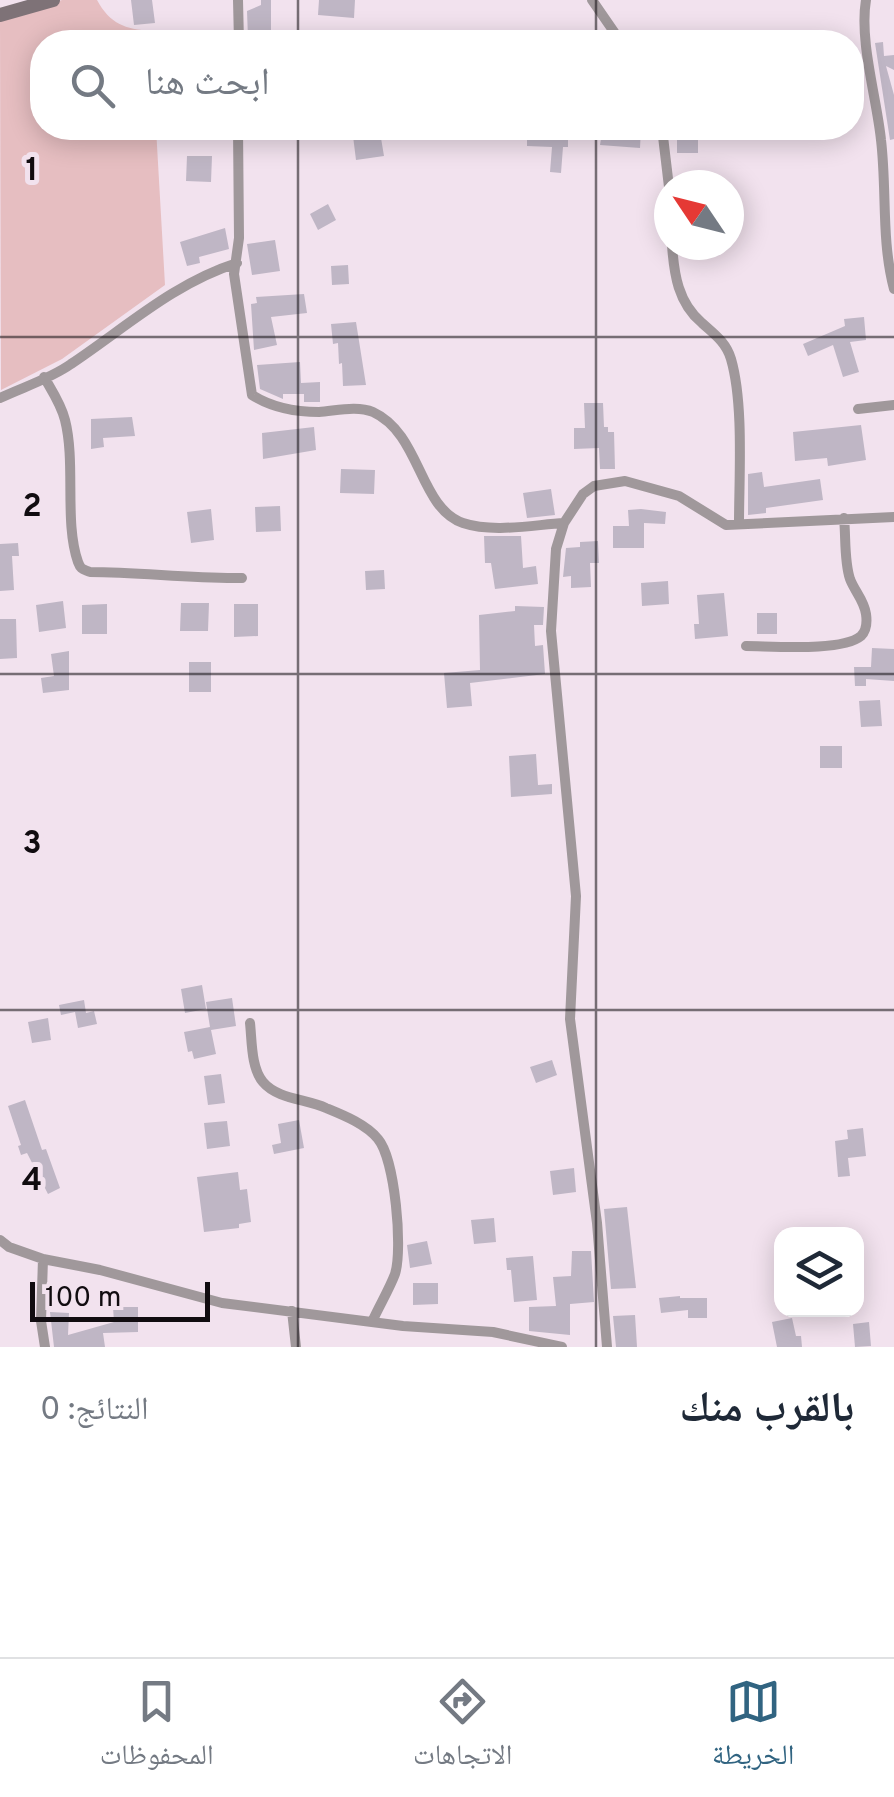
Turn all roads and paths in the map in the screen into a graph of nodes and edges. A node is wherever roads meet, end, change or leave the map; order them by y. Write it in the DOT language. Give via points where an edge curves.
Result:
graph roads {
  1 [pos="53,0"];
  2 [pos="238,0"];
  3 [pos="592,0"];
  4 [pos="866,0"];
  5 [pos="0,16"];
  6 [pos="239,30"];
  7 [pos="613,30"];
  8 [pos="238,140"];
  9 [pos="663,140"];
  10 [pos="667,170"];
  11 [pos="673,260"];
  12 [pos="236,262"];
  13 [pos="894,289"];
  14 [pos="44,378"];
  15 [pos="0,398"];
  16 [pos="894,405"];
  17 [pos="858,410"];
  18 [pos="894,516"];
  19 [pos="844,518"];
  20 [pos="564,524"];
  21 [pos="739,524"];
  22 [pos="242,578"];
  23 [pos="746,646"];
  24 [pos="250,1023"];
  25 [pos="0,1240"];
  26 [pos="43,1258"];
  27 [pos="292,1312"];
  28 [pos="372,1322"];
  29 [pos="483,1331"];
  30 [pos="45,1347"];
  31 [pos="296,1347"];
  32 [pos="486,1347"];
  33 [pos="562,1347"];
  34 [pos="607,1347"];
  1 -- 5 [label="street"];
  2 -- 6 [label="street"];
  3 -- 7 [label="street"];
  4 -- 13 [label="street" via="885,174 886,260"];
  8 -- 12 [label="street"];
  9 -- 10 [label="street"];
  11 -- 21 [label="street" via="683,300 731,360"];
  12 -- 14 [label="street" via="201,274"];
  12 -- 20 [label="street" via="252,396 288,410 376,414 404,437 452,518 482,527"];
  14 -- 15 [label="street"];
  14 -- 22 [label="street" via="66,424 82,569"];
  16 -- 17 [label="street"];
  18 -- 19 [label="street"];
  19 -- 21 [label="street"];
  19 -- 23 [label="street" via="848,576 867,616 862,636 816,646"];
  20 -- 21 [label="street" via="594,486 625,482 663,489 726,526"];
  20 -- 34 [label="street" via="551,631 576,896 570,1019"];
  24 -- 28 [label="street" via="256,1073 265,1086 368,1130 389,1162 396,1270"];
  25 -- 26 [label="street"];
  26 -- 27 [label="street" via="222,1303"];
  26 -- 30 [label="street"];
  27 -- 28 [label="street"];
  27 -- 31 [label="street"];
  28 -- 29 [label="street"];
  29 -- 32 [label="street"];
  29 -- 33 [label="street"];
}
